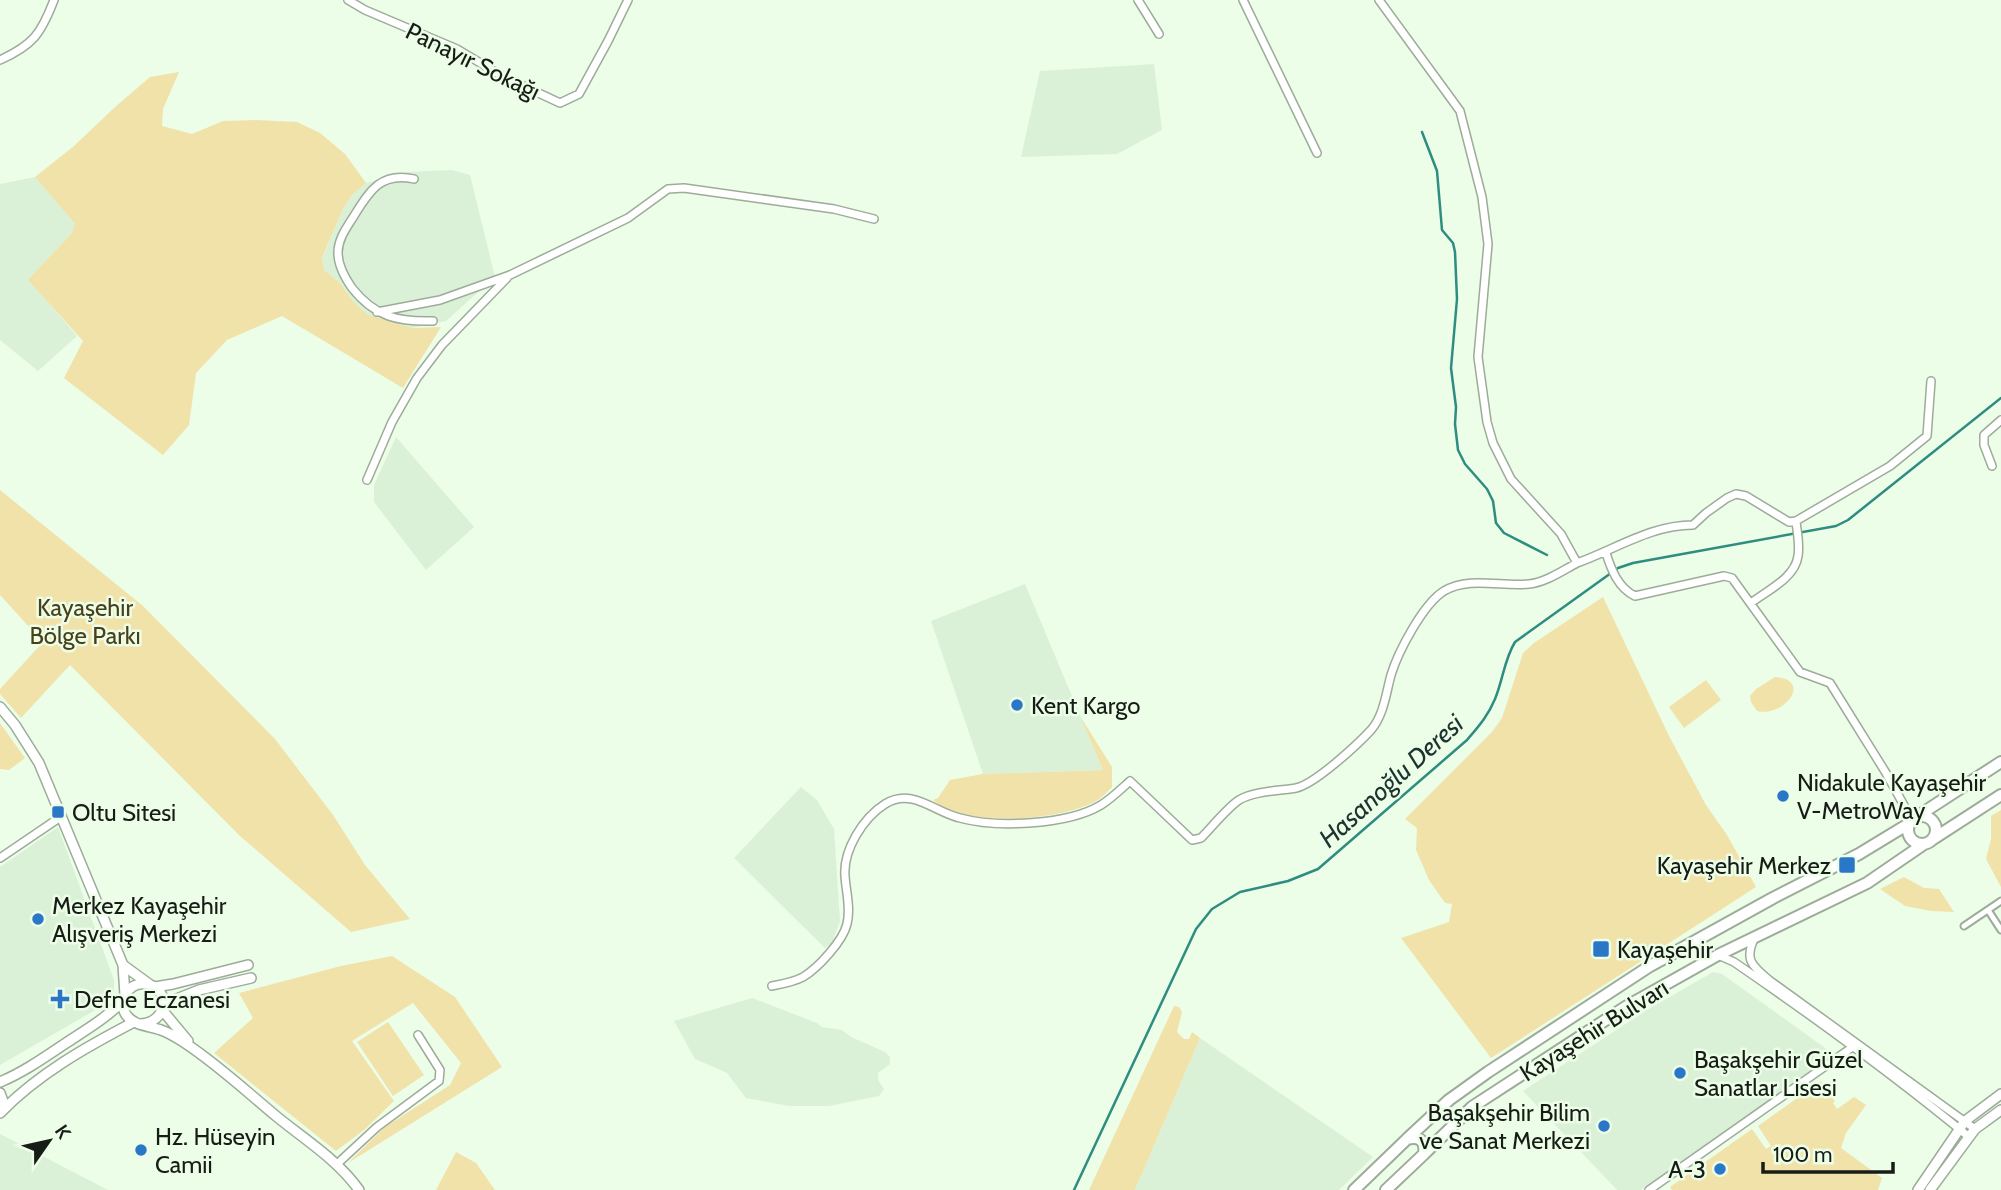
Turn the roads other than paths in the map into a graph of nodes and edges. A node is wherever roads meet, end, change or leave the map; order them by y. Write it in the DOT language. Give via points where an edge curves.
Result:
graph roads {
  1 [pos="54,0"];
  2 [pos="348,0"];
  3 [pos="628,0"];
  4 [pos="1138,0"];
  5 [pos="1243,0"];
  6 [pos="1379,0"];
  7 [pos="1159,34"];
  8 [pos="0,60"];
  9 [pos="1317,153"];
  10 [pos="414,179"];
  11 [pos="874,219"];
  12 [pos="510,275"];
  13 [pos="377,312"];
  14 [pos="433,321"];
  15 [pos="1931,381"];
  16 [pos="2001,420"];
  17 [pos="1992,466"];
  18 [pos="367,480"];
  19 [pos="1796,526"];
  20 [pos="1606,553"];
  21 [pos="1577,563"];
  22 [pos="1751,603"];
  23 [pos="0,707"];
  24 [pos="2001,762"];
  25 [pos="2001,794"];
  26 [pos="62,816"];
  27 [pos="1914,820"];
  28 [pos="1928,842"];
  29 [pos="0,858"];
  30 [pos="2001,901"];
  31 [pos="1988,910"];
  32 [pos="1964,926"];
  33 [pos="2001,930"];
  34 [pos="1756,936"];
  35 [pos="1718,955"];
  36 [pos="123,965"];
  37 [pos="248,965"];
  38 [pos="251,978"];
  39 [pos="152,986"];
  40 [pos="772,986"];
  41 [pos="124,998"];
  42 [pos="163,1007"];
  43 [pos="137,1023"];
  44 [pos="418,1035"];
  45 [pos="1855,1046"];
  46 [pos="196,1051"];
  47 [pos="0,1082"];
  48 [pos="0,1093"];
  49 [pos="2001,1094"];
  50 [pos="2001,1110"];
  51 [pos="0,1113"];
  52 [pos="1962,1125"];
  53 [pos="1972,1133"];
  54 [pos="1408,1139"];
  55 [pos="1424,1154"];
  56 [pos="336,1164"];
  57 [pos="359,1190"];
  58 [pos="1354,1190"];
  59 [pos="1386,1190"];
  60 [pos="1649,1190"];
  61 [pos="1919,1190"];
  62 [pos="1930,1190"];
  1 -- 8 [label="street" via="33,41"];
  2 -- 3 [label="street, Panayır Sokağı" via="560,103 579,94"];
  4 -- 7 [label="street"];
  5 -- 9 [label="street"];
  6 -- 21 [label="street" via="1460,111 1482,197 1488,244 1478,357 1493,443 1511,479 1555,527"];
  10 -- 13 [label="street" via="391,178 371,190 339,241 338,255 347,281"];
  11 -- 12 [label="street" via="834,209 668,189 628,218"];
  12 -- 13 [label="street" via="440,300"];
  12 -- 18 [label="street" via="442,345 417,378"];
  13 -- 14 [label="street" via="401,320"];
  15 -- 19 [label="street" via="1927,436 1890,466"];
  16 -- 17 [label="street" via="1984,435"];
  19 -- 20 [label="street" via="1736,494 1693,525 1642,534"];
  19 -- 22 [label="street" via="1795,566"];
  20 -- 21 [label="street"];
  20 -- 22 [label="street" via="1618,582 1635,596 1724,576 1732,578"];
  21 -- 40 [label="street" via="1531,584 1476,583 1443,592 1432,601 1398,654 1372,729 1317,779 1298,788 1239,800 1201,838 1192,840 1130,781 1088,811 1031,823 958,818 911,798 883,805 855,838 845,860 847,925 837,942 801,978"];
  22 -- 27 [label="street" via="1800,672 1830,683"];
  23 -- 26 [label="street" via="34,754"];
  24 -- 27 [label="main road, Kayaşehir Bulvarı"];
  25 -- 28 [label="main road, Kayaşehir Bulvarı"];
  26 -- 29 [label="street"];
  26 -- 36 [label="street"];
  27 -- 28 [label="main road" via="1909,836 1916,843"];
  27 -- 28 [label="main road" via="1926,817 1934,822 1936,832"];
  27 -- 54 [label="main road, Kayaşehir Bulvarı" via="1860,854 1650,966 1488,1072 1449,1100"];
  28 -- 34 [label="main road, Kayaşehir Bulvarı" via="1867,883"];
  30 -- 31 [label="street"];
  31 -- 32 [label="street"];
  31 -- 33 [label="street"];
  34 -- 35 [label="main road, Kayaşehir Bulvarı"];
  34 -- 45 [label="street" via="1749,956 1755,968"];
  35 -- 45 [label="street"];
  35 -- 55 [label="main road, Kayaşehir Bulvarı" via="1627,1006 1472,1107"];
  36 -- 39 [label="street"];
  36 -- 41 [label="street"];
  37 -- 39 [label="street"];
  38 -- 42 [label="street" via="199,990"];
  39 -- 41 [label="street" via="138,984"];
  39 -- 42 [label="street" via="161,994"];
  41 -- 43 [label="street" via="125,1011"];
  41 -- 47 [label="street" via="109,1016"];
  42 -- 43 [label="street" via="154,1021"];
  42 -- 46 [label="street"];
  43 -- 46 [label="street" via="161,1030"];
  43 -- 51 [label="street" via="54,1068"];
  44 -- 56 [label="street" via="440,1070 439,1082"];
  45 -- 52 [label="street"];
  45 -- 60 [label="street"];
  46 -- 56 [label="street"];
  48 -- 51 [label="street" via="4,1104"];
  49 -- 52 [label="street"];
  50 -- 53 [label="street"];
  52 -- 53 [label="street"];
  52 -- 61 [label="street"];
  53 -- 62 [label="street"];
  54 -- 55 [label="main road" via="1421,1139"];
  54 -- 58 [label="main road, Kayaşehir Bulvarı"];
  55 -- 59 [label="main road, Kayaşehir Bulvarı"];
  56 -- 57 [label="street"];
}
